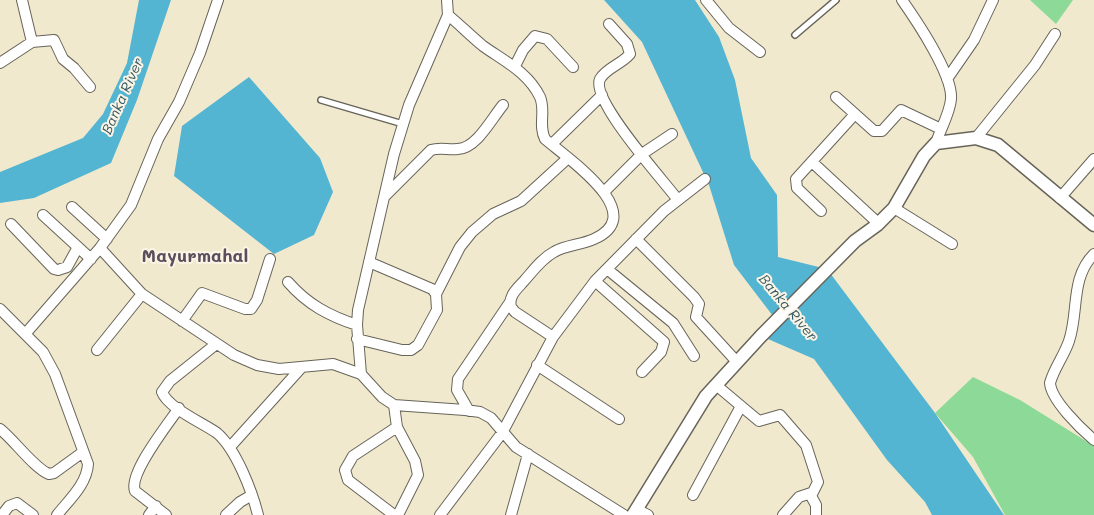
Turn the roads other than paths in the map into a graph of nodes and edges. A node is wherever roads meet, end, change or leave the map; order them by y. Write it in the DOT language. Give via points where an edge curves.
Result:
graph roads {
  1 [pos="22,0"];
  2 [pos="218,0"];
  3 [pos="447,0"];
  4 [pos="706,0"];
  5 [pos="836,0"];
  6 [pos="902,0"];
  7 [pos="993,0"];
  8 [pos="448,15"];
  9 [pos="610,24"];
  10 [pos="1054,34"];
  11 [pos="795,35"];
  12 [pos="32,42"];
  13 [pos="760,52"];
  14 [pos="0,63"];
  15 [pos="515,66"];
  16 [pos="573,67"];
  17 [pos="948,80"];
  18 [pos="90,86"];
  19 [pos="602,95"];
  20 [pos="836,97"];
  21 [pos="321,100"];
  22 [pos="502,105"];
  23 [pos="855,114"];
  24 [pos="403,124"];
  25 [pos="941,129"];
  26 [pos="672,134"];
  27 [pos="976,138"];
  28 [pos="936,143"];
  29 [pos="552,144"];
  30 [pos="642,154"];
  31 [pos="568,158"];
  32 [pos="1094,158"];
  33 [pos="812,162"];
  34 [pos="705,179"];
  35 [pos="604,192"];
  36 [pos="384,197"];
  37 [pos="1060,198"];
  38 [pos="678,200"];
  39 [pos="72,207"];
  40 [pos="894,208"];
  41 [pos="821,211"];
  42 [pos="43,215"];
  43 [pos="1092,220"];
  44 [pos="878,223"];
  45 [pos="11,224"];
  46 [pos="107,239"];
  47 [pos="636,240"];
  48 [pos="952,244"];
  49 [pos="78,247"];
  50 [pos="100,248"];
  51 [pos="1094,254"];
  52 [pos="91,259"];
  53 [pos="270,259"];
  54 [pos="369,262"];
  55 [pos="607,269"];
  56 [pos="594,281"];
  57 [pos="288,282"];
  58 [pos="142,294"];
  59 [pos="436,294"];
  60 [pos="510,302"];
  61 [pos="0,309"];
  62 [pos="182,321"];
  63 [pos="357,325"];
  64 [pos="26,333"];
  65 [pos="553,337"];
  66 [pos="358,340"];
  67 [pos="215,345"];
  68 [pos="98,350"];
  69 [pos="694,356"];
  70 [pos="737,362"];
  71 [pos="537,365"];
  72 [pos="302,367"];
  73 [pos="642,372"];
  74 [pos="360,374"];
  75 [pos="716,385"];
  76 [pos="394,405"];
  77 [pos="741,406"];
  78 [pos="179,408"];
  79 [pos="469,411"];
  80 [pos="619,419"];
  81 [pos="397,427"];
  82 [pos="0,429"];
  83 [pos="502,433"];
  84 [pos="1094,440"];
  85 [pos="230,446"];
  86 [pos="84,452"];
  87 [pos="528,454"];
  88 [pos="811,493"];
  89 [pos="252,495"];
  90 [pos="693,495"];
  91 [pos="156,506"];
  92 [pos="639,513"];
  93 [pos="2,515"];
  94 [pos="33,515"];
  95 [pos="57,515"];
  96 [pos="149,515"];
  97 [pos="166,515"];
  98 [pos="226,515"];
  99 [pos="258,515"];
  100 [pos="396,515"];
  101 [pos="440,515"];
  102 [pos="512,515"];
  103 [pos="624,515"];
  104 [pos="783,515"];
  105 [pos="816,515"];
  1 -- 12 [label="street"];
  2 -- 46 [label="street" via="200,53 158,139 131,206"];
  3 -- 8 [label="street"];
  4 -- 13 [label="street" via="729,28"];
  5 -- 11 [label="lane"];
  6 -- 17 [label="street"];
  7 -- 17 [label="street" via="974,40"];
  8 -- 15 [label="street" via="489,50"];
  8 -- 24 [label="street"];
  9 -- 19 [label="street" via="627,44 630,54 601,78"];
  10 -- 27 [label="street" via="1036,65"];
  12 -- 14 [label="street"];
  12 -- 18 [label="street" via="54,40 64,59"];
  15 -- 16 [label="street" via="522,50 535,36 547,39"];
  15 -- 29 [label="street" via="540,98 541,130"];
  17 -- 25 [label="street" via="951,100"];
  19 -- 29 [label="street"];
  19 -- 30 [label="street" via="616,122"];
  20 -- 23 [label="street"];
  21 -- 24 [label="lane"];
  22 -- 36 [label="street" via="468,146 430,150"];
  23 -- 25 [label="street" via="878,132 901,110"];
  23 -- 33 [label="street"];
  24 -- 36 [label="street"];
  25 -- 28 [label="street"];
  26 -- 30 [label="street"];
  27 -- 28 [label="street"];
  27 -- 37 [label="street" via="998,145"];
  28 -- 40 [label="street" via="924,156"];
  29 -- 31 [label="street"];
  30 -- 35 [label="street"];
  30 -- 38 [label="street"];
  31 -- 35 [label="street"];
  31 -- 59 [label="street" via="520,201 493,214 472,232 460,247"];
  32 -- 37 [label="street" via="1084,174"];
  33 -- 41 [label="street" via="798,175 795,183"];
  33 -- 44 [label="street"];
  34 -- 38 [label="street"];
  35 -- 60 [label="street" via="614,209 612,222 605,233 547,257"];
  36 -- 54 [label="street"];
  37 -- 43 [label="street"];
  38 -- 47 [label="street"];
  39 -- 46 [label="street"];
  40 -- 44 [label="street"];
  40 -- 48 [label="street"];
  42 -- 49 [label="street"];
  44 -- 70 [label="street" via="855,241"];
  45 -- 49 [label="street" via="54,269 67,267"];
  46 -- 50 [label="street"];
  47 -- 55 [label="street"];
  47 -- 70 [label="street" via="694,297 699,304 696,317"];
  49 -- 52 [label="street"];
  50 -- 52 [label="street"];
  50 -- 58 [label="street"];
  51 -- 84 [label="street" via="1079,279 1069,340 1050,384 1055,396"];
  52 -- 64 [label="street"];
  53 -- 62 [label="street" via="251,309 202,293"];
  54 -- 59 [label="street" via="423,283"];
  54 -- 63 [label="street"];
  55 -- 56 [label="street"];
  55 -- 69 [label="street" via="673,323"];
  56 -- 65 [label="street"];
  56 -- 73 [label="street" via="664,342 661,352"];
  57 -- 63 [label="street" via="308,303"];
  58 -- 62 [label="street"];
  58 -- 68 [label="street"];
  59 -- 66 [label="street" via="437,310 418,345 411,350"];
  60 -- 65 [label="street" via="515,312"];
  60 -- 79 [label="street" via="458,379 457,390"];
  61 -- 64 [label="street"];
  62 -- 67 [label="street"];
  63 -- 66 [label="street"];
  64 -- 86 [label="street" via="43,352 55,374"];
  65 -- 71 [label="street"];
  66 -- 74 [label="street"];
  67 -- 72 [label="street" via="257,364 279,369"];
  67 -- 78 [label="street" via="164,387 164,397"];
  70 -- 75 [label="street"];
  71 -- 80 [label="street"];
  71 -- 83 [label="street"];
  72 -- 74 [label="street" via="333,364"];
  72 -- 85 [label="street"];
  74 -- 76 [label="street"];
  75 -- 77 [label="street"];
  75 -- 92 [label="street" via="688,422"];
  76 -- 79 [label="street"];
  76 -- 81 [label="street"];
  77 -- 88 [label="street" via="759,421 780,415 800,437 812,458 818,482"];
  77 -- 90 [label="street"];
  78 -- 85 [label="street"];
  78 -- 91 [label="street" via="140,465 133,486"];
  79 -- 83 [label="street" via="491,418"];
  81 -- 100 [label="street" via="415,461 418,475"];
  81 -- 100 [label="street" via="353,456 345,470 348,480"];
  82 -- 86 [label="street" via="49,474"];
  83 -- 87 [label="street"];
  83 -- 101 [label="street"];
  85 -- 89 [label="street"];
  86 -- 95 [label="street" via="87,473"];
  87 -- 102 [label="street"];
  87 -- 103 [label="street"];
  88 -- 104 [label="street" via="799,497"];
  88 -- 105 [label="street"];
  89 -- 98 [label="street"];
  89 -- 99 [label="street"];
  91 -- 96 [label="street"];
  91 -- 97 [label="street"];
  93 -- 94 [label="street" via="9,506 17,503"];
}
